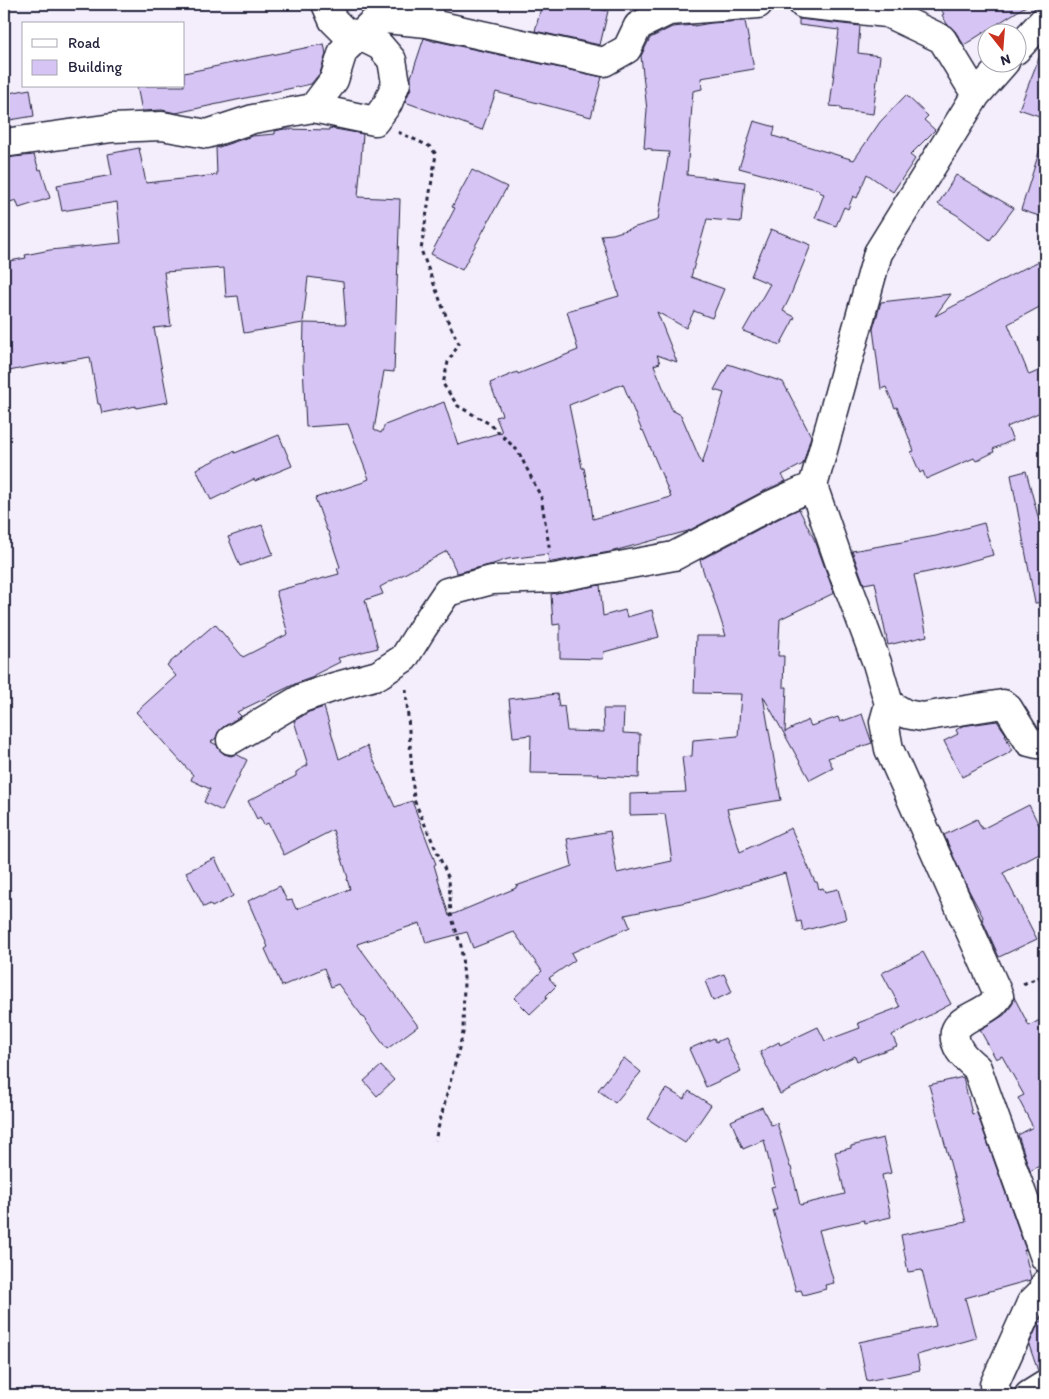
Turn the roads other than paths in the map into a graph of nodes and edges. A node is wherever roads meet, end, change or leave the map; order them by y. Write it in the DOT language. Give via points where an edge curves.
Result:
graph roads {
  1 [pos="326,4"];
  2 [pos="758,4"];
  3 [pos="803,4"];
  4 [pos="428,13"];
  5 [pos="1045,19"];
  6 [pos="358,35"];
  7 [pos="1026,39"];
  8 [pos="997,72"];
  9 [pos="976,95"];
  10 [pos="312,108"];
  11 [pos="4,143"];
  12 [pos="813,486"];
  13 [pos="888,704"];
  14 [pos="231,740"];
  15 [pos="1045,744"];
  16 [pos="1045,1258"];
  17 [pos="1045,1284"];
  18 [pos="1045,1386"];
  19 [pos="998,1395"];
  20 [pos="1029,1395"];
  1 -- 6 [label="street" via="333,20 345,32"];
  2 -- 4 [label="street" via="669,12 638,26 627,49 604,62"];
  3 -- 9 [label="street" via="887,13 942,39"];
  4 -- 6 [label="street" via="385,19 371,24"];
  5 -- 7 [label="street"];
  6 -- 10 [label="street" via="343,51 334,80"];
  6 -- 10 [label="street" via="380,46 392,60 396,83 388,103 375,121"];
  8 -- 9 [label="street"];
  9 -- 12 [label="street" via="878,253"];
  10 -- 11 [label="street" via="253,119 207,134 162,126 112,128"];
  12 -- 13 [label="street" via="877,663"];
  12 -- 14 [label="street" via="674,556 554,578 492,580 447,592 404,658 378,675 302,698"];
  13 -- 15 [label="street" via="906,714 922,717 1003,704 1029,742"];
  13 -- 16 [label="street" via="884,722 889,749 999,996 992,1005 958,1024 955,1040 961,1052 977,1068"];
  17 -- 19 [label="street" via="1031,1303 994,1385"];
  18 -- 20 [label="street"];
}
